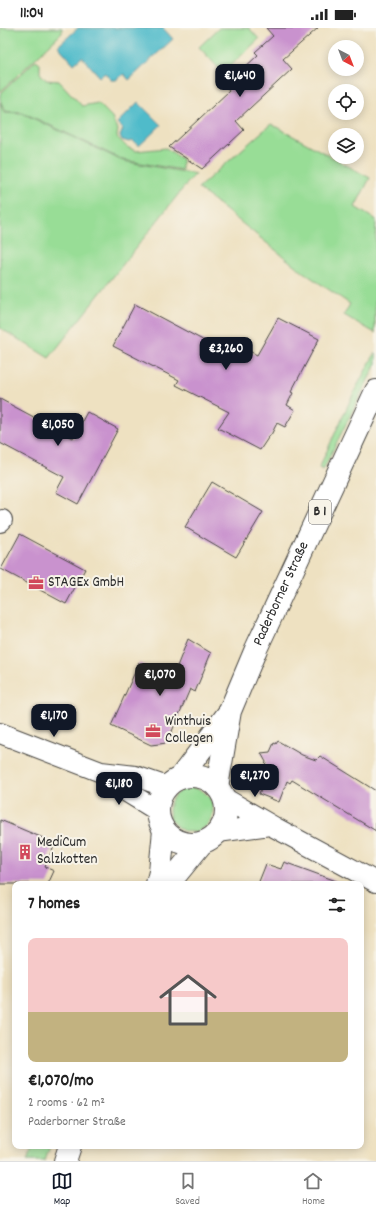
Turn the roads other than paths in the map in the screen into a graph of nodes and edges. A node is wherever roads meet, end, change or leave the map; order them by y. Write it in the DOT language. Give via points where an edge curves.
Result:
graph roads {
  1 [pos="376,391"];
  2 [pos="230,711"];
  3 [pos="0,734"];
  4 [pos="101,772"];
  5 [pos="174,782"];
  6 [pos="220,792"];
  7 [pos="161,821"];
  8 [pos="270,825"];
  9 [pos="210,837"];
  10 [pos="158,881"];
  11 [pos="172,881"];
  12 [pos="376,882"];
  13 [pos="69,1149"];
  14 [pos="65,1161"];
  1 -- 2 [label="main road, Paderborner Straße / B 1" via="256,649"];
  2 -- 5 [label="main road, Paderborner Straße / B 1"];
  2 -- 6 [label="main road, Paderborner Straße / B 1"];
  3 -- 4 [label="street"];
  4 -- 5 [label="street"];
  4 -- 7 [label="street"];
  5 -- 6 [label="main road" via="190,776 200,777 209,781"];
  5 -- 7 [label="main road, Paderborner Straße / B 1" via="158,802"];
  6 -- 8 [label="street"];
  6 -- 9 [label="main road, Paderborner Straße / B 1" via="226,806 225,816 223,824"];
  7 -- 9 [label="main road" via="172,838 181,843 192,844"];
  7 -- 10 [label="main road, Paderborner Straße / B 1"];
  8 -- 9 [label="street"];
  8 -- 12 [label="street"];
  9 -- 11 [label="main road, Paderborner Straße / B 1"];
  13 -- 14 [label="main road"];
}
